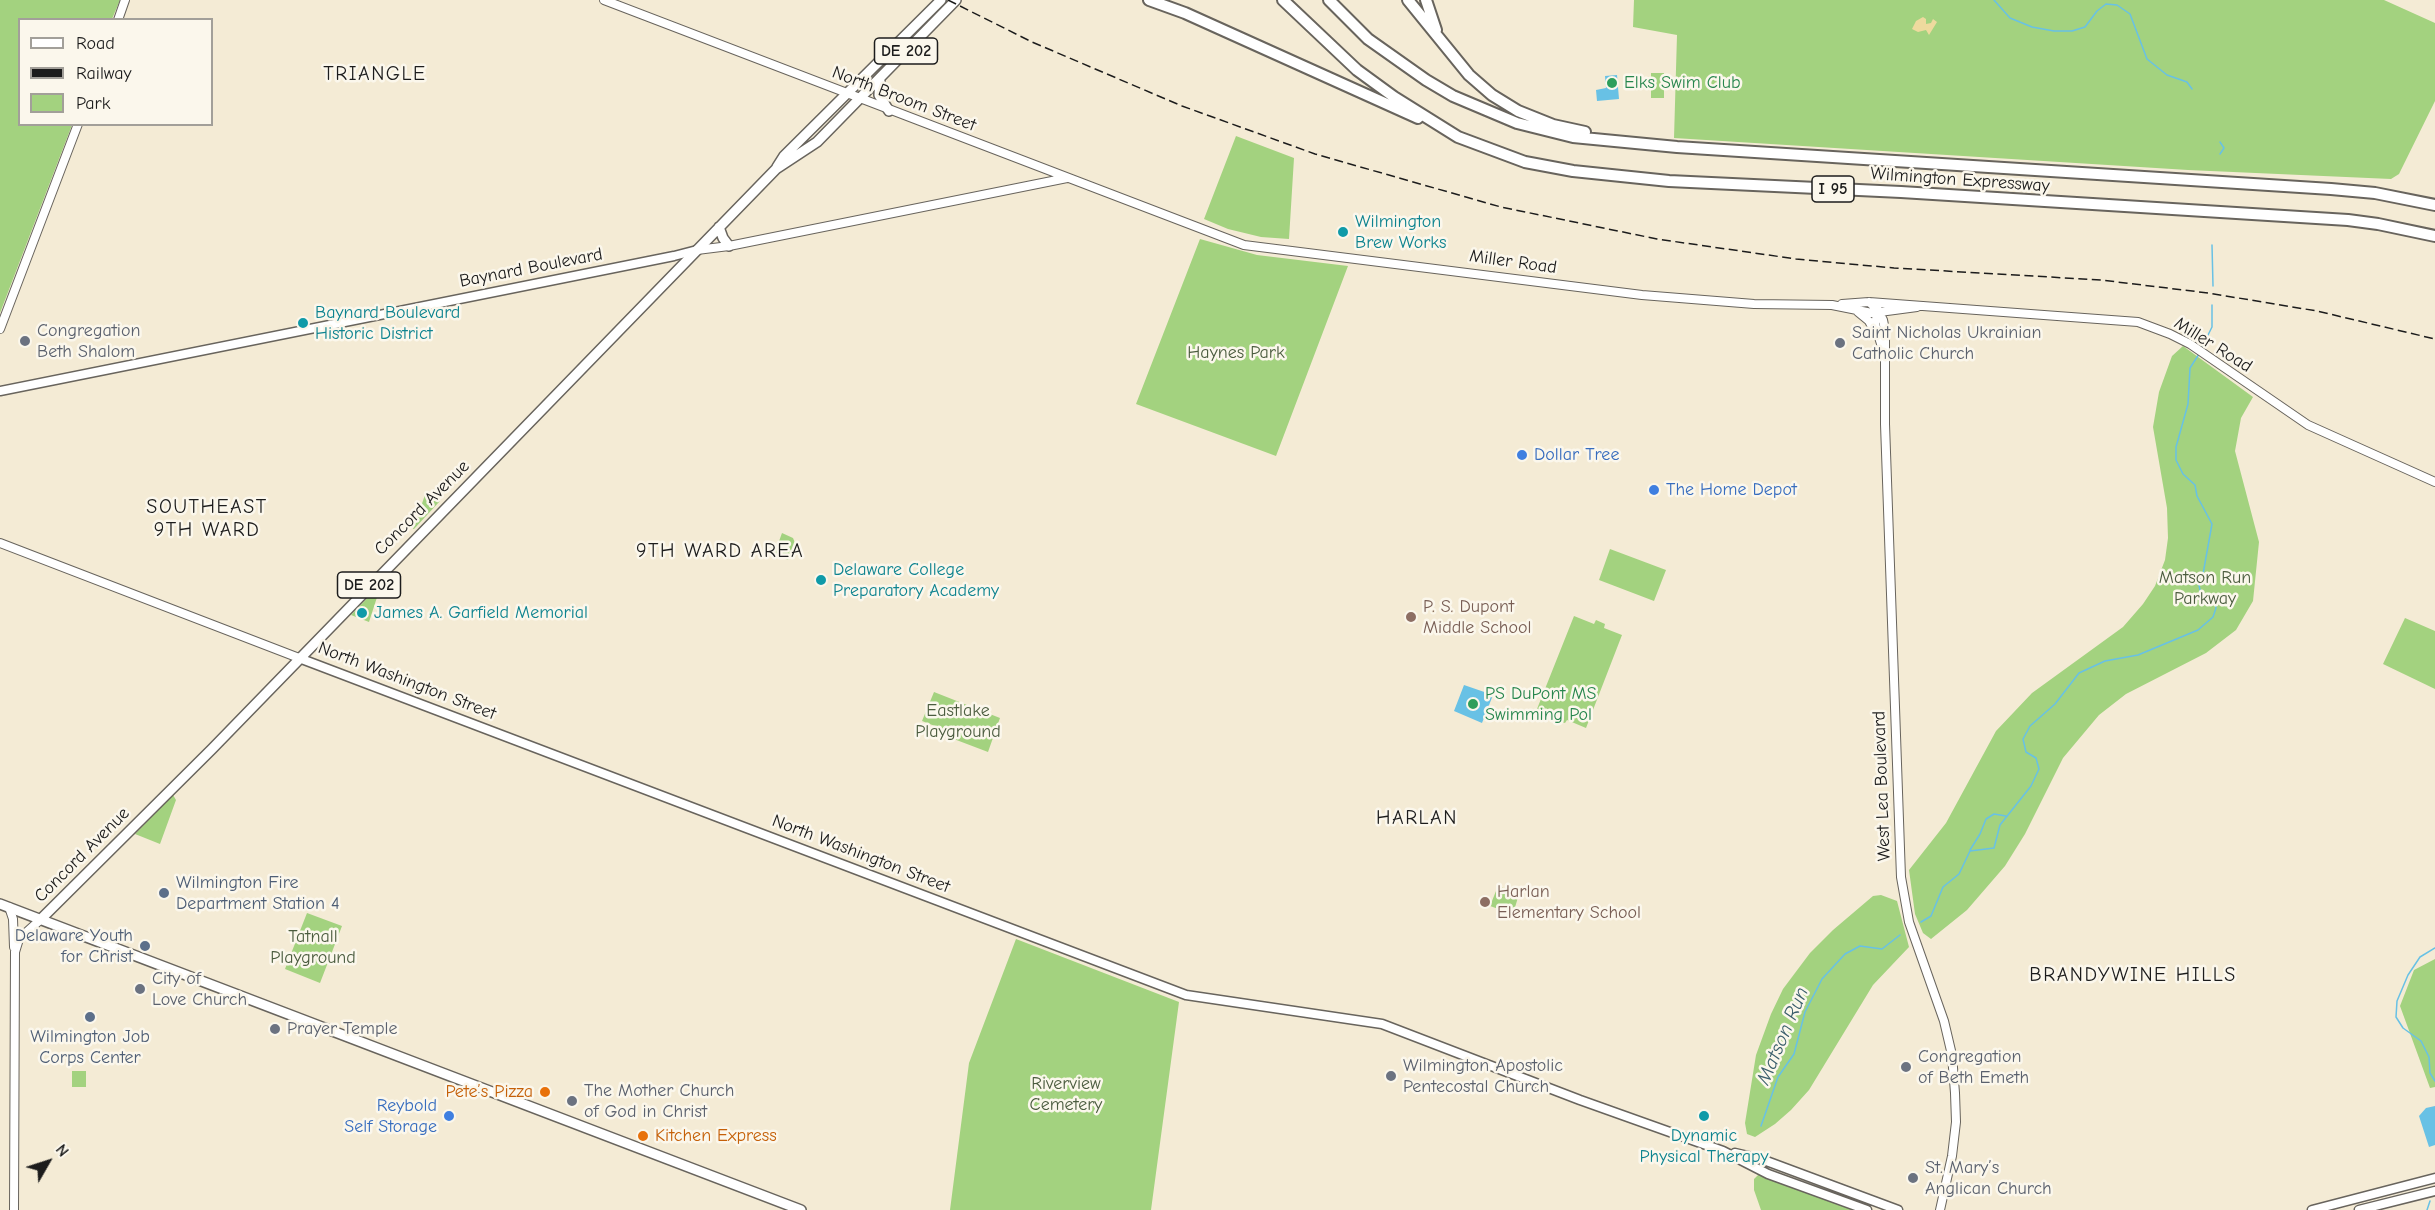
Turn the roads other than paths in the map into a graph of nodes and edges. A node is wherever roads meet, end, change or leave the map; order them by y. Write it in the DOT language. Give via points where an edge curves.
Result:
graph roads {
  1 [pos="125,0"];
  2 [pos="604,0"];
  3 [pos="941,0"];
  4 [pos="1149,0"];
  5 [pos="1283,0"];
  6 [pos="1329,0"];
  7 [pos="1408,0"];
  8 [pos="1426,0"];
  9 [pos="953,1"];
  10 [pos="119,18"];
  11 [pos="1440,39"];
  12 [pos="880,77"];
  13 [pos="846,93"];
  14 [pos="859,99"];
  15 [pos="890,111"];
  16 [pos="77,126"];
  17 [pos="1458,137"];
  18 [pos="1677,147"];
  19 [pos="776,169"];
  20 [pos="1068,178"];
  21 [pos="2435,205"];
  22 [pos="719,227"];
  23 [pos="1194,227"];
  24 [pos="2435,236"];
  25 [pos="729,246"];
  26 [pos="697,250"];
  27 [pos="1832,305"];
  28 [pos="1917,307"];
  29 [pos="1901,309"];
  30 [pos="1880,310"];
  31 [pos="1857,311"];
  32 [pos="0,329"];
  33 [pos="1881,335"];
  34 [pos="0,391"];
  35 [pos="2435,482"];
  36 [pos="0,543"];
  37 [pos="299,658"];
  38 [pos="4,906"];
  39 [pos="40,920"];
  40 [pos="15,952"];
  41 [pos="1723,1151"];
  42 [pos="2435,1178"];
  43 [pos="2435,1191"];
  44 [pos="14,1210"];
  45 [pos="801,1210"];
  46 [pos="1867,1210"];
  47 [pos="1898,1210"];
  48 [pos="1940,1210"];
  49 [pos="2312,1210"];
  50 [pos="2359,1210"];
  1 -- 10 [label="street"];
  2 -- 13 [label="street, North Broom Street"];
  3 -- 13 [label="main road, Concord Avenue / DE 202"];
  4 -- 17 [label="highway"];
  5 -- 17 [label="highway, Wilmington Expressway / I 95" via="1357,70"];
  6 -- 18 [label="highway, Wilmington Expressway / I 95" via="1368,39 1426,80 1491,113 1573,137"];
  7 -- 11 [label="highway"];
  8 -- 11 [label="highway"];
  9 -- 12 [label="main road, Concord Avenue / DE 202"];
  9 -- 14 [label="main road" via="863,85"];
  11 -- 18 [label="highway" via="1469,75 1518,111 1553,125"];
  12 -- 14 [label="main road, Concord Avenue / DE 202"];
  12 -- 15 [label="main road" via="879,95"];
  13 -- 14 [label="street, North Broom Street"];
  13 -- 19 [label="main road, Concord Avenue / DE 202"];
  14 -- 15 [label="street, North Broom Street"];
  14 -- 19 [label="main road, Concord Avenue / DE 202" via="817,142"];
  15 -- 20 [label="street, North Broom Street"];
  16 -- 32 [label="street"];
  17 -- 24 [label="highway, Wilmington Expressway / I 95" via="1525,162 1610,176 2348,220"];
  18 -- 21 [label="highway, Wilmington Expressway / I 95" via="2331,189"];
  19 -- 22 [label="main road, Concord Avenue / DE 202"];
  20 -- 23 [label="street, North Broom Street"];
  20 -- 25 [label="street, Baynard Boulevard"];
  22 -- 25 [label="main road"];
  22 -- 26 [label="main road, Concord Avenue / DE 202"];
  23 -- 27 [label="street, Miller Road" via="1252,246 1642,295 1754,304"];
  25 -- 26 [label="street, Baynard Boulevard"];
  26 -- 34 [label="main road, Baynard Boulevard"];
  26 -- 37 [label="main road, Concord Avenue / DE 202"];
  27 -- 30 [label="street, Miller Road" via="1869,302"];
  27 -- 31 [label="street, Miller Road"];
  28 -- 29 [label="street, Miller Road"];
  28 -- 30 [label="street, Miller Road"];
  28 -- 35 [label="street, Miller Road" via="2129,320 2163,330 2308,425"];
  29 -- 30 [label="street, Miller Road"];
  29 -- 33 [label="street"];
  30 -- 31 [label="street, Miller Road"];
  30 -- 33 [label="street, West Lea Boulevard"];
  31 -- 33 [label="street"];
  33 -- 48 [label="street, West Lea Boulevard" via="1901,877 1909,922 1944,1021 1955,1093 1952,1156"];
  36 -- 37 [label="street, North Washington Street"];
  37 -- 39 [label="main road, Concord Avenue / DE 202"];
  37 -- 41 [label="main road, North Washington Street" via="1186,995 1382,1024"];
  38 -- 39 [label="main road"];
  38 -- 40 [label="street" via="13,919"];
  39 -- 40 [label="street" via="19,939"];
  39 -- 45 [label="main road"];
  40 -- 44 [label="street"];
  41 -- 46 [label="main road, North Washington Street" via="1768,1174"];
  41 -- 47 [label="main road, North Washington Street" via="1761,1159"];
  42 -- 49 [label="main road"];
  43 -- 50 [label="main road"];
}
